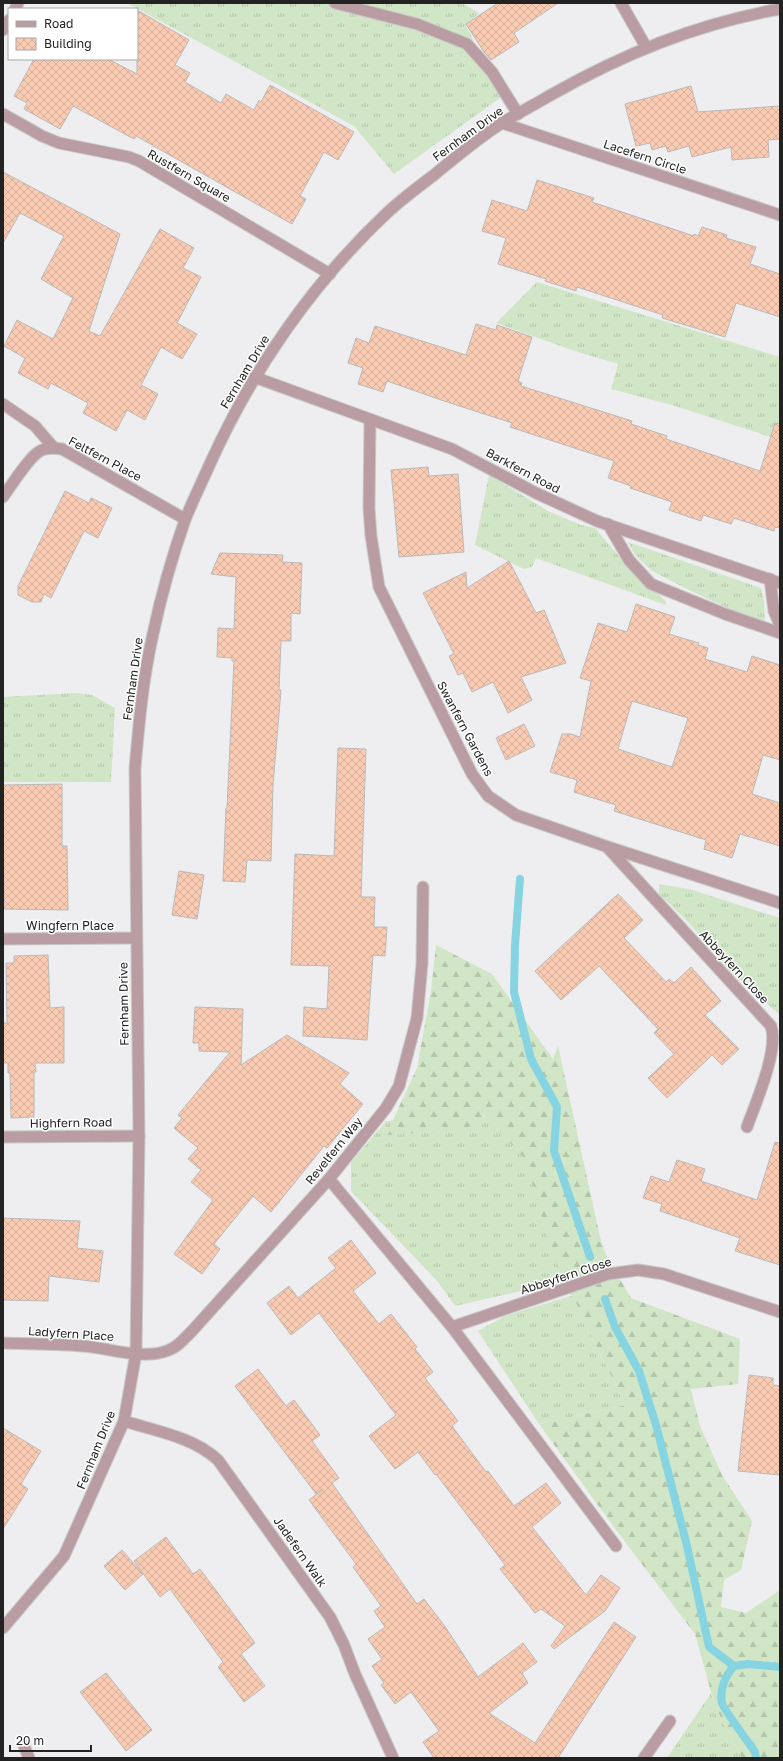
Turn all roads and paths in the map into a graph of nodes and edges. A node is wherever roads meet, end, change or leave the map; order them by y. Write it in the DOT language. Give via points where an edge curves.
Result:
graph roads {
  1 [pos="335,3"];
  2 [pos="621,3"];
  3 [pos="780,9"];
  4 [pos="646,47"];
  5 [pos="3,114"];
  6 [pos="518,114"];
  7 [pos="502,123"];
  8 [pos="780,215"];
  9 [pos="330,274"];
  10 [pos="254,377"];
  11 [pos="3,404"];
  12 [pos="370,420"];
  13 [pos="54,448"];
  14 [pos="3,497"];
  15 [pos="186,519"];
  16 [pos="608,524"];
  17 [pos="775,581"];
  18 [pos="780,625"];
  19 [pos="780,633"];
  20 [pos="608,847"];
  21 [pos="423,887"];
  22 [pos="780,903"];
  23 [pos="136,938"];
  24 [pos="3,939"];
  25 [pos="747,1127"];
  26 [pos="139,1136"];
  27 [pos="3,1137"];
  28 [pos="329,1179"];
  29 [pos="780,1312"];
  30 [pos="452,1327"];
  31 [pos="3,1343"];
  32 [pos="136,1353"];
  33 [pos="124,1421"];
  34 [pos="616,1546"];
  35 [pos="3,1628"];
  36 [pos="670,1720"];
  37 [pos="24,1746"];
  38 [pos="29,1758"];
  39 [pos="394,1758"];
  40 [pos="644,1758"];
  1 -- 6 [label="street" via="417,24 467,44 492,72"];
  2 -- 4 [label="street"];
  3 -- 4 [label="street, Fernham Drive" via="700,28"];
  4 -- 6 [label="street, Fernham Drive" via="588,74"];
  5 -- 9 [label="street, Rustfern Square" via="59,143 139,161"];
  6 -- 7 [label="street, Fernham Drive"];
  7 -- 8 [label="street, Lacefern Circle"];
  7 -- 9 [label="street, Fernham Drive" via="452,159 389,211"];
  9 -- 10 [label="street, Fernham Drive" via="283,334"];
  10 -- 12 [label="street, Barkfern Road"];
  10 -- 15 [label="street, Fernham Drive" via="223,435"];
  11 -- 13 [label="street" via="35,426"];
  12 -- 16 [label="street, Barkfern Road" via="452,449 566,508"];
  12 -- 20 [label="street, Swanfern Gardens" via="369,508 374,565 379,587 472,774 488,796 516,815"];
  13 -- 14 [label="street, Feltfern Place" via="40,451 33,456"];
  13 -- 15 [label="street, Feltfern Place" via="62,449"];
  15 -- 23 [label="street, Fernham Drive" via="153,634 142,698 135,768"];
  16 -- 17 [label="street, Barkfern Road"];
  16 -- 19 [label="street" via="629,560 651,584"];
  17 -- 18 [label="street" via="774,611"];
  20 -- 22 [label="street, Swanfern Gardens"];
  20 -- 25 [label="street, Abbeyfern Close" via="771,1026 774,1033 770,1059"];
  21 -- 28 [label="street, Revelfern Way" via="422,964 417,1018 399,1086 386,1108"];
  23 -- 24 [label="street, Wingfern Place"];
  23 -- 26 [label="street, Fernham Drive"];
  26 -- 27 [label="street, Highfern Road"];
  26 -- 32 [label="street, Fernham Drive"];
  28 -- 30 [label="street"];
  28 -- 32 [label="street, Revelfern Way" via="182,1342 156,1354"];
  29 -- 30 [label="street, Abbeyfern Close" via="664,1274 638,1270 608,1274"];
  30 -- 34 [label="street"];
  31 -- 32 [label="street, Ladyfern Place" via="83,1346"];
  32 -- 33 [label="street, Fernham Drive"];
  33 -- 35 [label="street, Fernham Drive" via="64,1556"];
  33 -- 39 [label="street, Jadefern Walk" via="195,1444 218,1460 330,1617"];
  36 -- 40 [label="street"];
  37 -- 38 [label="street"];
}
